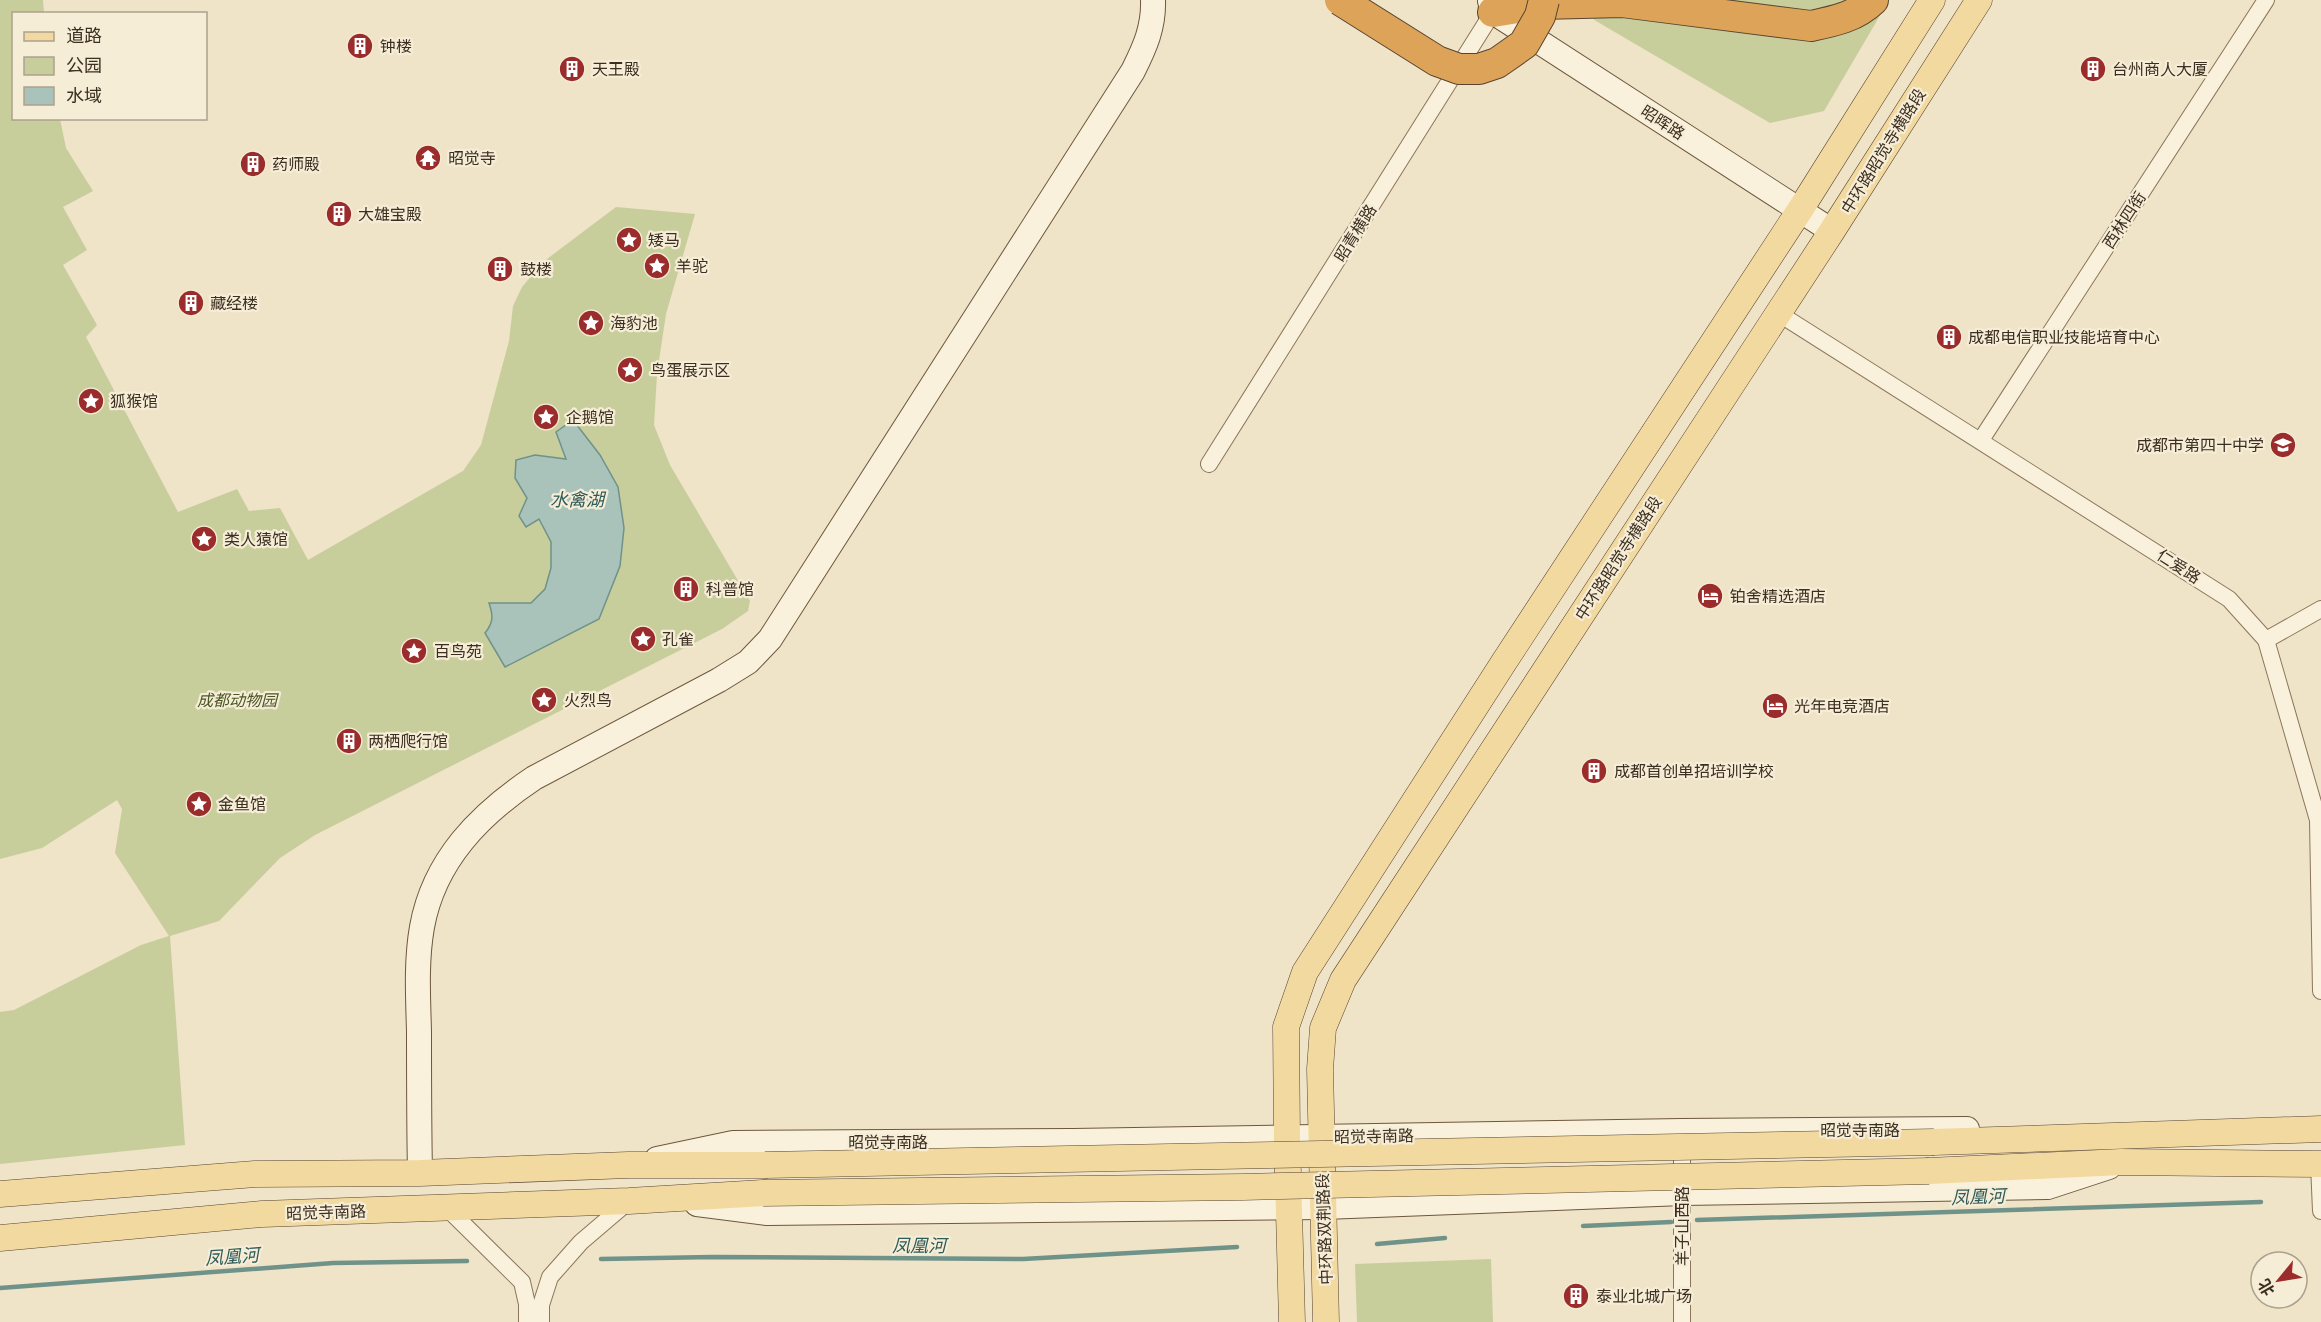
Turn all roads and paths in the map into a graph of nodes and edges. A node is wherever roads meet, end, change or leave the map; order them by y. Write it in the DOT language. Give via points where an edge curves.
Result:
graph roads {
  1 [pos="1152,0"];
  2 [pos="1340,0"];
  3 [pos="1544,0"];
  4 [pos="1873,0"];
  5 [pos="1932,0"];
  6 [pos="1979,0"];
  7 [pos="2266,0"];
  8 [pos="1492,6"];
  9 [pos="1800,210"];
  10 [pos="1832,231"];
  11 [pos="1778,313"];
  12 [pos="1981,440"];
  13 [pos="1209,464"];
  14 [pos="2321,609"];
  15 [pos="2266,639"];
  16 [pos="2320,820"];
  17 [pos="2321,992"];
  18 [pos="2321,1129"];
  19 [pos="1681,1131"];
  20 [pos="2122,1136"];
  21 [pos="1321,1137"];
  22 [pos="1287,1138"];
  23 [pos="2121,1162"];
  24 [pos="2320,1164"];
  25 [pos="628,1165"];
  26 [pos="420,1173"];
  27 [pos="1683,1193"];
  28 [pos="0,1194"];
  29 [pos="641,1200"];
  30 [pos="1290,1207"];
  31 [pos="1324,1207"];
  32 [pos="446,1208"];
  33 [pos="2321,1211"];
  34 [pos="0,1238"];
  35 [pos="527,1322"];
  36 [pos="541,1322"];
  37 [pos="1292,1322"];
  38 [pos="1326,1322"];
  39 [pos="1682,1322"];
  1 -- 26 [label="street" via="1154,18 1147,44 1133,71 770,639 748,662 719,681 505,797 458,845 436,882 422,925 418,969"];
  2 -- 3 [label="highway, bridge" via="1437,60 1459,69 1479,69 1497,63 1524,44"];
  4 -- 8 [label="highway" via="1840,21 1812,26 1622,2"];
  5 -- 9 [label="main road"];
  6 -- 10 [label="main road, 中环路昭觉寺横路段"];
  7 -- 12 [label="street, 西林四街"];
  8 -- 9 [label="street, 昭晖路"];
  8 -- 13 [label="street, 昭青横路"];
  9 -- 10 [label="street, 昭晖路"];
  9 -- 22 [label="main road" via="1305,972 1286,1027"];
  10 -- 11 [label="main road, 中环路昭觉寺横路段"];
  11 -- 12 [label="street, 仁爱路"];
  11 -- 21 [label="main road, 中环路昭觉寺横路段" via="1343,980 1323,1028"];
  12 -- 15 [label="street, 仁爱路" via="2229,598"];
  14 -- 15 [label="street"];
  15 -- 16 [label="street, 仁爱路"];
  16 -- 17 [label="street, 仁爱路"];
  18 -- 20 [label="main road, 昭觉寺南路"];
  19 -- 20 [label="street, 昭觉寺南路" via="2050,1128"];
  19 -- 21 [label="street, 昭觉寺南路"];
  19 -- 27 [label="street, 羊子山西路"];
  20 -- 25 [label="main road, 昭觉寺南路, bridge" via="1934,1143"];
  21 -- 22 [label="street, 昭觉寺南路"];
  21 -- 31 [label="main road, 中环路双荆路段"];
  22 -- 25 [label="street, 昭觉寺南路" via="733,1143"];
  22 -- 30 [label="main road, 中环路双荆路段"];
  23 -- 24 [label="main road, 昭觉寺南路"];
  23 -- 27 [label="street, 昭觉寺南路" via="2048,1187"];
  23 -- 29 [label="main road, 昭觉寺南路, bridge" via="1929,1171 1243,1187 764,1193"];
  24 -- 33 [label="street"];
  25 -- 26 [label="main road, 昭觉寺南路"];
  26 -- 28 [label="main road, 昭觉寺南路" via="255,1174"];
  27 -- 31 [label="street, 昭觉寺南路"];
  27 -- 39 [label="street, 羊子山西路"];
  29 -- 30 [label="street, 昭觉寺南路" via="766,1213"];
  29 -- 32 [label="main road, 昭觉寺南路"];
  29 -- 36 [label="street" via="581,1242 550,1277 541,1305"];
  30 -- 31 [label="street, 昭觉寺南路"];
  30 -- 37 [label="main road, 中环路双荆路段"];
  31 -- 38 [label="main road, 中环路双荆路段"];
  32 -- 34 [label="main road, 昭觉寺南路" via="262,1214"];
  32 -- 35 [label="street" via="522,1282"];
}
